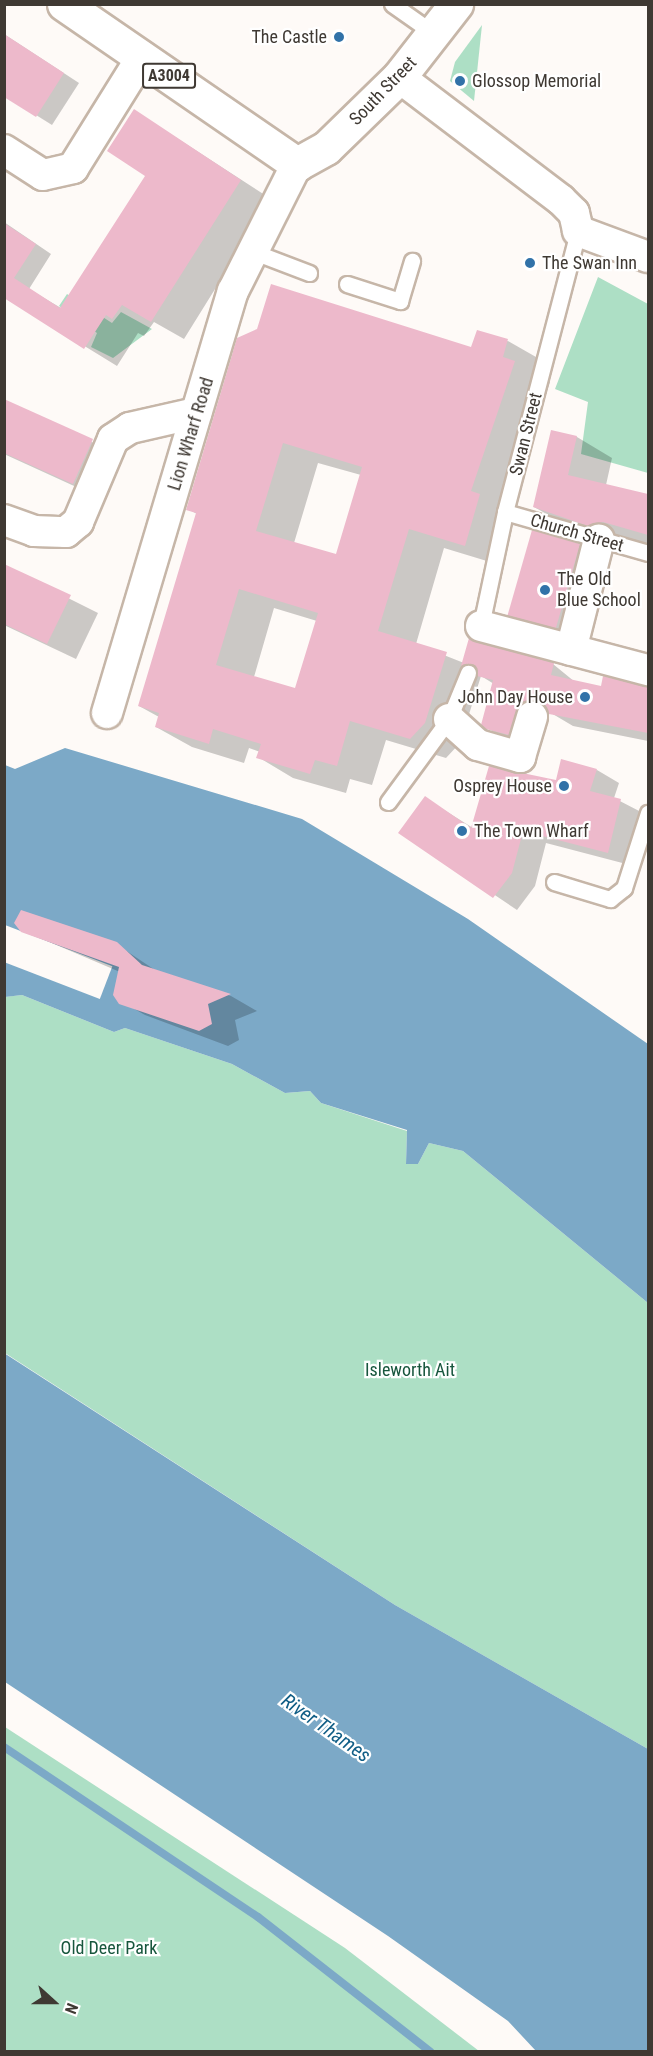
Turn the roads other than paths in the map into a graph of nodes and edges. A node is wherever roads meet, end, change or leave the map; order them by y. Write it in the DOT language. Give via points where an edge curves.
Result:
graph roads {
  1 [pos="392,4"];
  2 [pos="456,4"];
  3 [pos="81,9"];
  4 [pos="436,36"];
  5 [pos="142,57"];
  6 [pos="399,77"];
  7 [pos="4,150"];
  8 [pos="297,164"];
  9 [pos="578,231"];
  10 [pos="254,252"];
  11 [pos="648,257"];
  12 [pos="412,261"];
  13 [pos="309,273"];
  14 [pos="347,284"];
  15 [pos="196,413"];
  16 [pos="505,512"];
  17 [pos="4,520"];
  18 [pos="599,539"];
  19 [pos="648,553"];
  20 [pos="480,632"];
  21 [pos="572,650"];
  22 [pos="648,670"];
  23 [pos="468,674"];
  24 [pos="107,713"];
  25 [pos="532,717"];
  26 [pos="449,719"];
  27 [pos="388,802"];
  28 [pos="648,813"];
  29 [pos="554,882"];
  1 -- 4 [label="lane"];
  2 -- 4 [label="main road, South Street"];
  3 -- 5 [label="main road, A3004"];
  4 -- 6 [label="main road, South Street"];
  5 -- 7 [label="street" via="73,168 43,175"];
  5 -- 8 [label="main road, A3004"];
  6 -- 8 [label="main road, South Street" via="326,148"];
  6 -- 9 [label="street" via="568,206"];
  8 -- 10 [label="street, Lion Wharf Road"];
  9 -- 11 [label="street"];
  9 -- 16 [label="lane, Swan Street"];
  10 -- 13 [label="lane"];
  10 -- 15 [label="street, Lion Wharf Road" via="234,291"];
  12 -- 14 [label="lane" via="400,301"];
  15 -- 17 [label="street" via="130,428 113,439 78,522 66,532 34,531"];
  15 -- 24 [label="street, Lion Wharf Road"];
  16 -- 18 [label="lane, Church Street"];
  16 -- 20 [label="lane, Swan Street"];
  18 -- 19 [label="lane, Church Street"];
  18 -- 21 [label="street"];
  20 -- 21 [label="street"];
  21 -- 22 [label="street"];
  23 -- 26 [label="lane"];
  25 -- 26 [label="street" via="520,757 478,745"];
  26 -- 27 [label="lane"];
  28 -- 29 [label="lane" via="624,888 610,899"];
}
